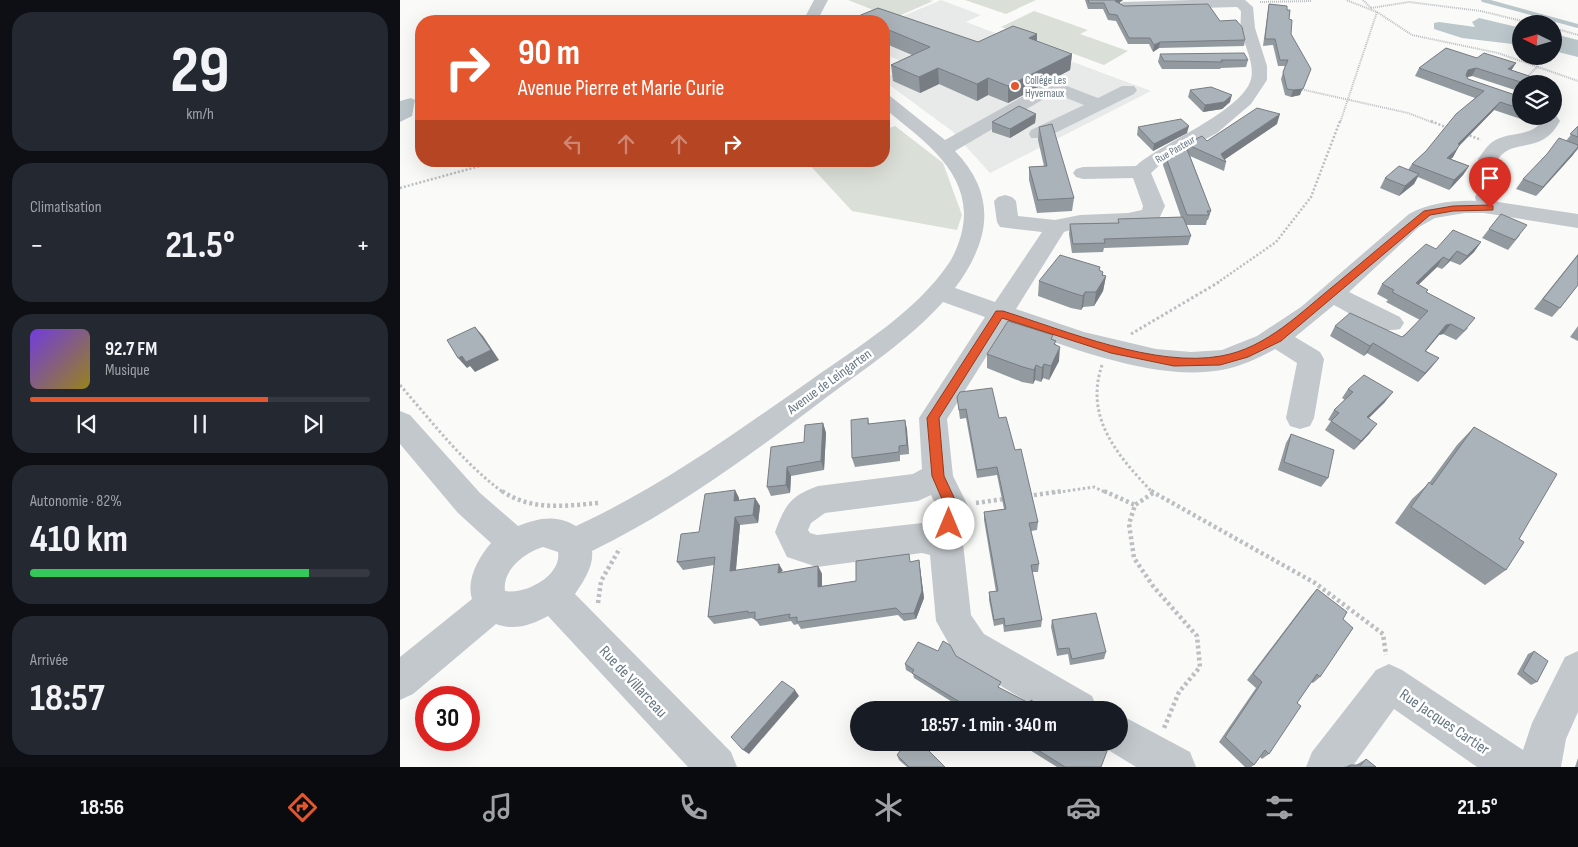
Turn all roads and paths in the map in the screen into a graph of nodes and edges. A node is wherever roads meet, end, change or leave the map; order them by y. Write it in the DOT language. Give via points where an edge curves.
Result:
graph roads {
  1 [pos="1346,0"];
  2 [pos="1363,0"];
  3 [pos="1312,1"];
  4 [pos="820,2"];
  5 [pos="1239,2"];
  6 [pos="1123,6"];
  7 [pos="1371,8"];
  8 [pos="1377,12"];
  9 [pos="813,15"];
  10 [pos="826,15"];
  11 [pos="1512,19"];
  12 [pos="1562,30"];
  13 [pos="1578,35"];
  14 [pos="1538,66"];
  15 [pos="1529,75"];
  16 [pos="1259,80"];
  17 [pos="1578,81"];
  18 [pos="1128,90"];
  19 [pos="890,94"];
  20 [pos="1350,99"];
  21 [pos="1099,104"];
  22 [pos="890,105"];
  23 [pos="900,114"];
  24 [pos="1549,125"];
  25 [pos="1453,130"];
  26 [pos="1462,133"];
  27 [pos="1038,134"];
  28 [pos="1498,146"];
  29 [pos="944,149"];
  30 [pos="476,167"];
  31 [pos="1141,172"];
  32 [pos="1083,173"];
  33 [pos="400,188"];
  34 [pos="1005,201"];
  35 [pos="1490,208"];
  36 [pos="1578,221"];
  37 [pos="1056,227"];
  38 [pos="938,291"];
  39 [pos="1330,293"];
  40 [pos="1000,313"];
  41 [pos="1391,323"];
  42 [pos="1277,338"];
  43 [pos="1111,349"];
  44 [pos="400,386"];
  45 [pos="1300,418"];
  46 [pos="400,423"];
  47 [pos="938,476"];
  48 [pos="1153,493"];
  49 [pos="1018,497"];
  50 [pos="1009,498"];
  51 [pos="601,503"];
  52 [pos="1135,504"];
  53 [pos="952,506"];
  54 [pos="574,543"];
  55 [pos="946,543"];
  56 [pos="515,544"];
  57 [pos="625,544"];
  58 [pos="552,596"];
  59 [pos="493,604"];
  60 [pos="598,609"];
  61 [pos="1578,670"];
  62 [pos="400,681"];
  63 [pos="1389,683"];
  64 [pos="1063,701"];
  65 [pos="1128,739"];
  66 [pos="1164,761"];
  67 [pos="716,767"];
  68 [pos="1327,767"];
  69 [pos="1512,767"];
  70 [pos="1540,767"];
  1 -- 8 [label="path"];
  2 -- 7 [label="path"];
  3 -- 5 [label="path"];
  4 -- 9 [label="street"];
  4 -- 10 [label="street"];
  5 -- 6 [label="street"];
  5 -- 16 [label="street" via="1248,10 1245,53 1259,66"];
  7 -- 8 [label="path"];
  7 -- 11 [label="path" via="1409,2 1481,11"];
  8 -- 14 [label="path" via="1412,35 1498,53"];
  8 -- 20 [label="path"];
  12 -- 13 [label="path"];
  14 -- 15 [label="path"];
  14 -- 17 [label="path"];
  16 -- 20 [label="path"];
  16 -- 31 [label="street, Rue Pasteur" via="1245,100 1210,129 1154,159"];
  18 -- 21 [label="street"];
  19 -- 23 [label="street" via="902,105"];
  20 -- 25 [label="path" via="1408,113"];
  20 -- 43 [label="path" via="1311,197 1276,242 1207,290 1143,325"];
  21 -- 27 [label="street"];
  21 -- 29 [label="street" via="1053,87"];
  22 -- 23 [label="street, Avenue de Leingarten"];
  23 -- 29 [label="street, Avenue de Leingarten"];
  24 -- 28 [label="street" via="1534,138"];
  26 -- 28 [label="path"];
  28 -- 35 [label="street" via="1488,159 1495,178 1485,197"];
  29 -- 38 [label="street, Avenue de Leingarten" via="964,176 974,206 973,230 956,270"];
  30 -- 33 [label="path"];
  31 -- 32 [label="street"];
  31 -- 37 [label="street, Rue Pasteur" via="1154,206 1151,214 1140,219 1072,220"];
  34 -- 37 [label="street" via="1008,222"];
  35 -- 36 [label="street"];
  35 -- 39 [label="street" via="1453,208 1427,213"];
  37 -- 40 [label="street"];
  38 -- 40 [label="street"];
  38 -- 54 [label="street, Avenue de Leingarten" via="872,349 711,468"];
  39 -- 41 [label="street"];
  39 -- 42 [label="street"];
  40 -- 43 [label="street"];
  40 -- 47 [label="street" via="933,418"];
  42 -- 43 [label="street" via="1245,354 1220,361 1174,362"];
  42 -- 45 [label="street" via="1311,359"];
  43 -- 48 [label="path" via="1100,369 1094,395 1103,427 1131,471"];
  44 -- 51 [label="path" via="483,478 506,495 538,505"];
  46 -- 56 [label="street" via="469,503"];
  47 -- 53 [label="street"];
  47 -- 55 [label="street" via="918,487 818,500 798,514 791,532 799,546 817,551 922,538"];
  48 -- 52 [label="path"];
  48 -- 63 [label="path" via="1315,583 1383,634"];
  49 -- 52 [label="path" via="1094,487"];
  50 -- 53 [label="path"];
  52 -- 66 [label="path" via="1129,524 1134,558 1153,586 1197,636 1200,667 1179,692"];
  53 -- 55 [label="street"];
  54 -- 56 [label="street" via="556,532 529,536"];
  54 -- 58 [label="street" via="576,563"];
  55 -- 64 [label="street" via="954,621 971,647"];
  56 -- 59 [label="street" via="488,575 486,586"];
  57 -- 60 [label="path" via="612,559 600,582 596,592"];
  58 -- 59 [label="street" via="526,608 502,609"];
  58 -- 67 [label="street, Rue de Villarceau"];
  59 -- 62 [label="street"];
  61 -- 70 [label="street" via="1546,737"];
  63 -- 68 [label="street, Rue Jacques Cartier"];
  63 -- 69 [label="street, Rue Jacques Cartier"];
  65 -- 66 [label="street"];
}
